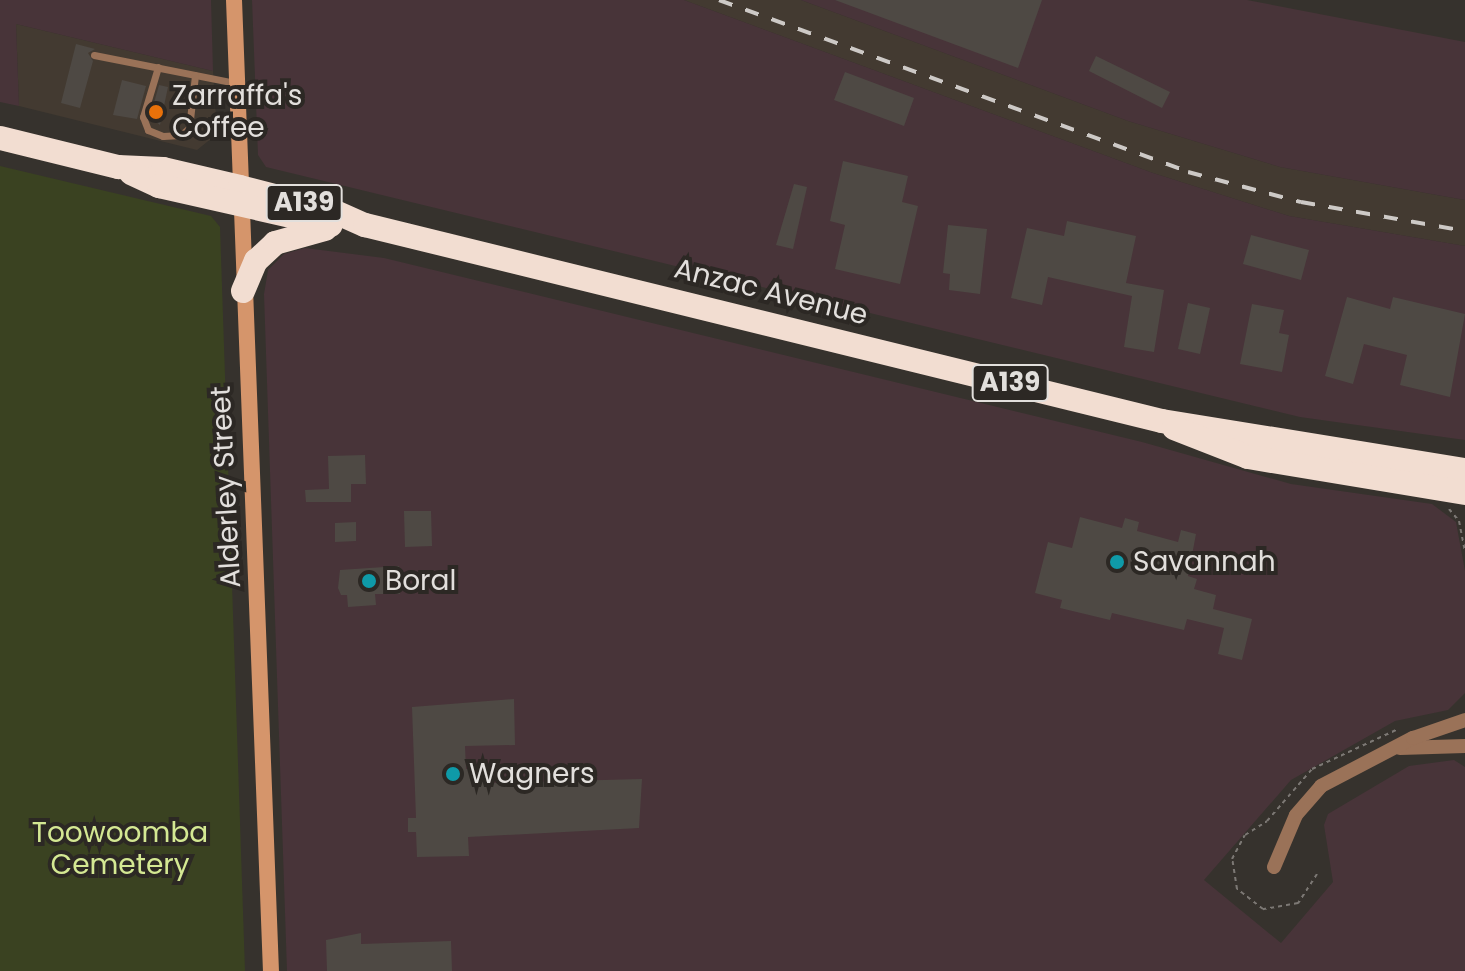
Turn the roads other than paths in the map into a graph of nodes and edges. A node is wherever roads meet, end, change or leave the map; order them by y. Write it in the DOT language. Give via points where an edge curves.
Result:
graph roads {
  1 [pos="234,0"];
  2 [pos="94,55"];
  3 [pos="158,67"];
  4 [pos="195,75"];
  5 [pos="236,83"];
  6 [pos="0,138"];
  7 [pos="240,196"];
  8 [pos="365,225"];
  9 [pos="339,227"];
  10 [pos="243,291"];
  11 [pos="1465,488"];
  12 [pos="1465,720"];
  13 [pos="1465,746"];
  14 [pos="1400,748"];
  15 [pos="1274,867"];
  16 [pos="271,971"];
  1 -- 5 [label="street, Alderley Street"];
  2 -- 3 [label="lane"];
  3 -- 4 [label="lane"];
  3 -- 4 [label="lane" via="143,117 148,130 163,136 181,135 189,128 195,113"];
  4 -- 5 [label="lane"];
  5 -- 7 [label="street, Alderley Street"];
  6 -- 7 [label="highway, Anzac Avenue / A139" via="118,167 159,186"];
  7 -- 8 [label="highway, Anzac Avenue / A139" via="333,211"];
  7 -- 9 [label="highway, Anzac Avenue / A139"];
  7 -- 10 [label="street, Alderley Street"];
  8 -- 9 [label="highway, Anzac Avenue / A139"];
  8 -- 11 [label="highway, Anzac Avenue / A139" via="1162,421 1190,438 1248,457"];
  9 -- 10 [label="highway" via="275,243 256,261"];
  10 -- 16 [label="street, Alderley Street"];
  12 -- 14 [label="street"];
  13 -- 14 [label="street"];
  14 -- 15 [label="street" via="1352,766 1306,800"];
}
